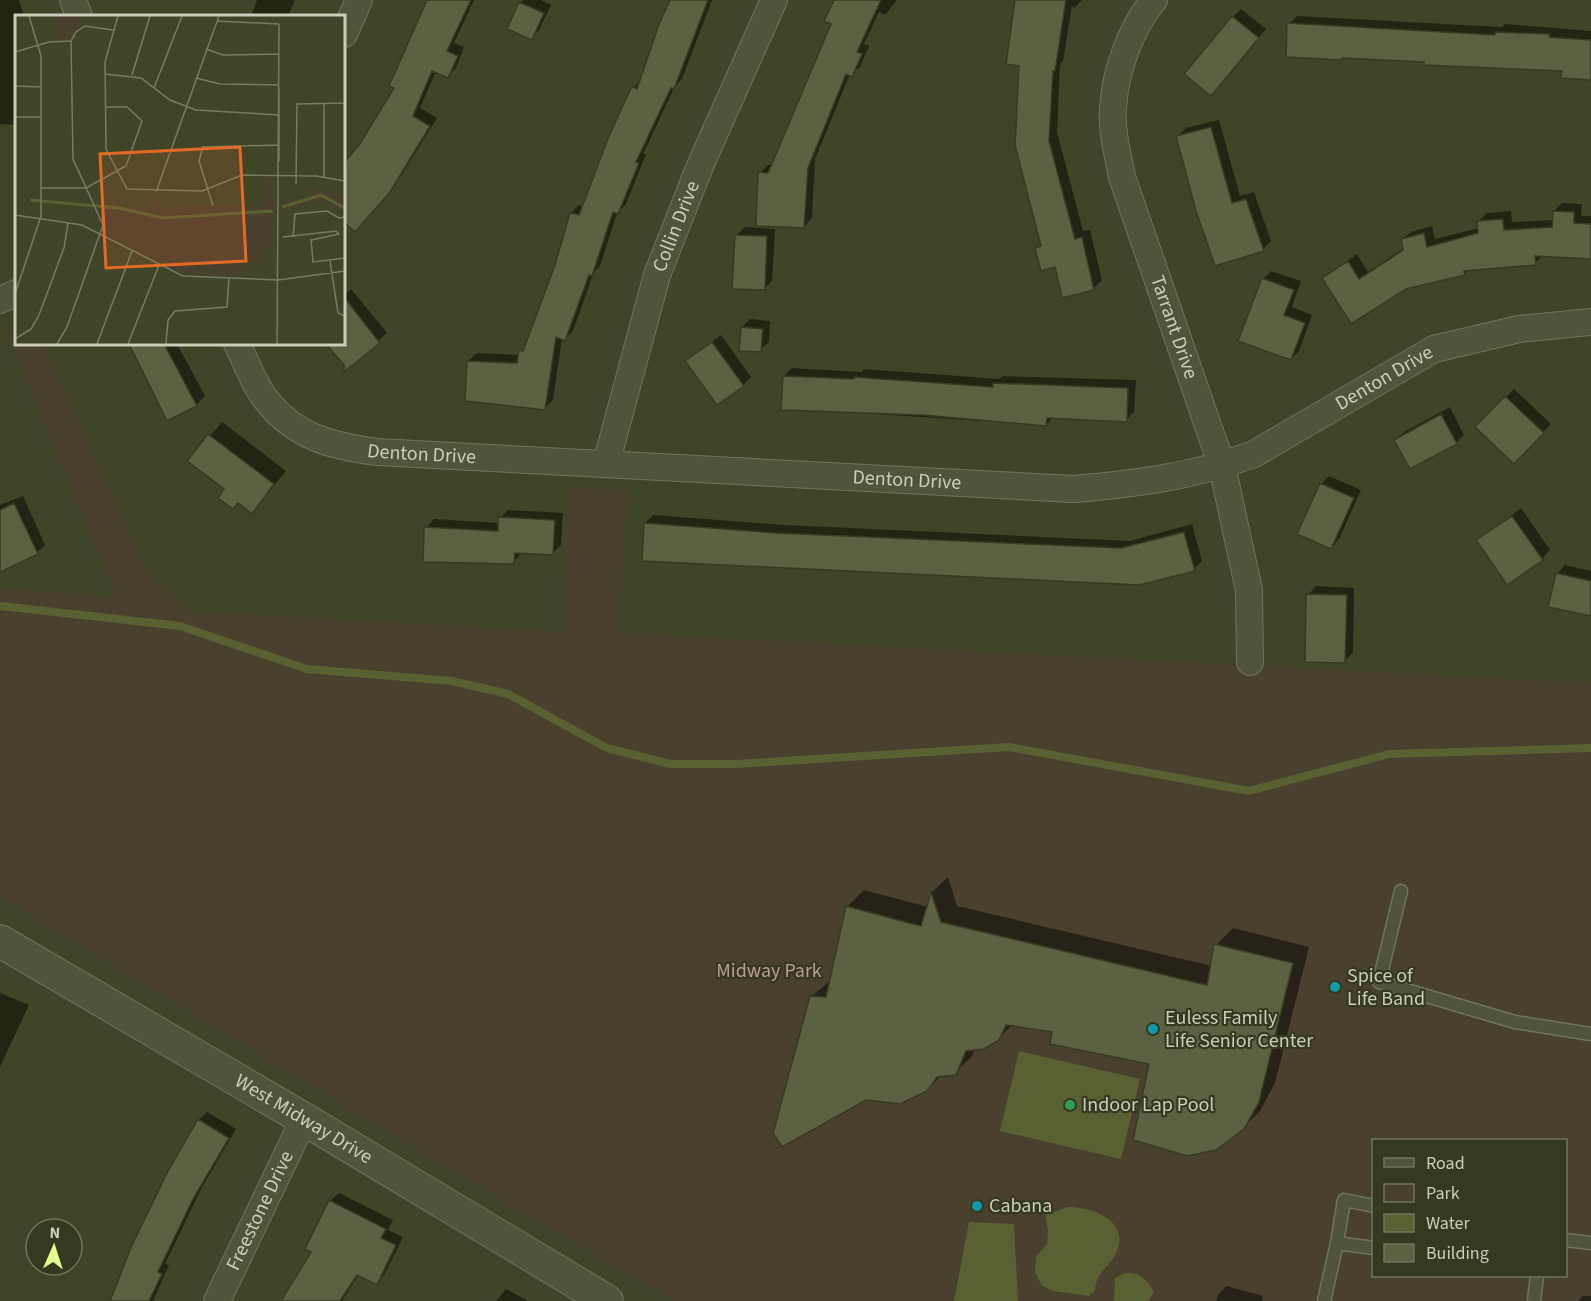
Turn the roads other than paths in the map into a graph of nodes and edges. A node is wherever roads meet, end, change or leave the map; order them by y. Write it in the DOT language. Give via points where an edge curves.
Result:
graph roads {
  1 [pos="73,0"];
  2 [pos="359,0"];
  3 [pos="774,0"];
  4 [pos="1154,0"];
  5 [pos="79,15"];
  6 [pos="345,32"];
  7 [pos="15,293"];
  8 [pos="0,300"];
  9 [pos="1591,322"];
  10 [pos="238,345"];
  11 [pos="606,464"];
  12 [pos="1222,466"];
  13 [pos="1250,662"];
  14 [pos="1401,891"];
  15 [pos="0,942"];
  16 [pos="1591,1034"];
  17 [pos="304,1119"];
  18 [pos="1372,1206"];
  19 [pos="1567,1240"];
  20 [pos="1337,1243"];
  21 [pos="1591,1243"];
  22 [pos="1372,1248"];
  23 [pos="1537,1277"];
  24 [pos="602,1300"];
  25 [pos="217,1301"];
  26 [pos="1324,1301"];
  27 [pos="1534,1301"];
  1 -- 5 [label="street"];
  2 -- 6 [label="street"];
  3 -- 11 [label="street, Collin Drive" via="700,166 657,275"];
  4 -- 12 [label="street, Tarrant Drive" via="1130,42 1118,78 1113,108 1116,141 1122,177"];
  7 -- 8 [label="street"];
  9 -- 12 [label="street, Denton Drive" via="1519,329 1434,349 1254,454"];
  10 -- 11 [label="street, Denton Drive" via="264,396 286,420 337,447"];
  11 -- 12 [label="street, Denton Drive" via="1073,489 1130,485"];
  12 -- 13 [label="street, Tarrant Drive" via="1249,590"];
  14 -- 16 [label="lane" via="1379,982 1515,1022"];
  15 -- 17 [label="street, West Midway Drive"];
  17 -- 24 [label="street, West Midway Drive"];
  17 -- 25 [label="street, Freestone Drive"];
  18 -- 20 [label="lane" via="1344,1200"];
  19 -- 21 [label="lane"];
  20 -- 22 [label="lane"];
  20 -- 26 [label="lane"];
  23 -- 27 [label="lane"];
}
